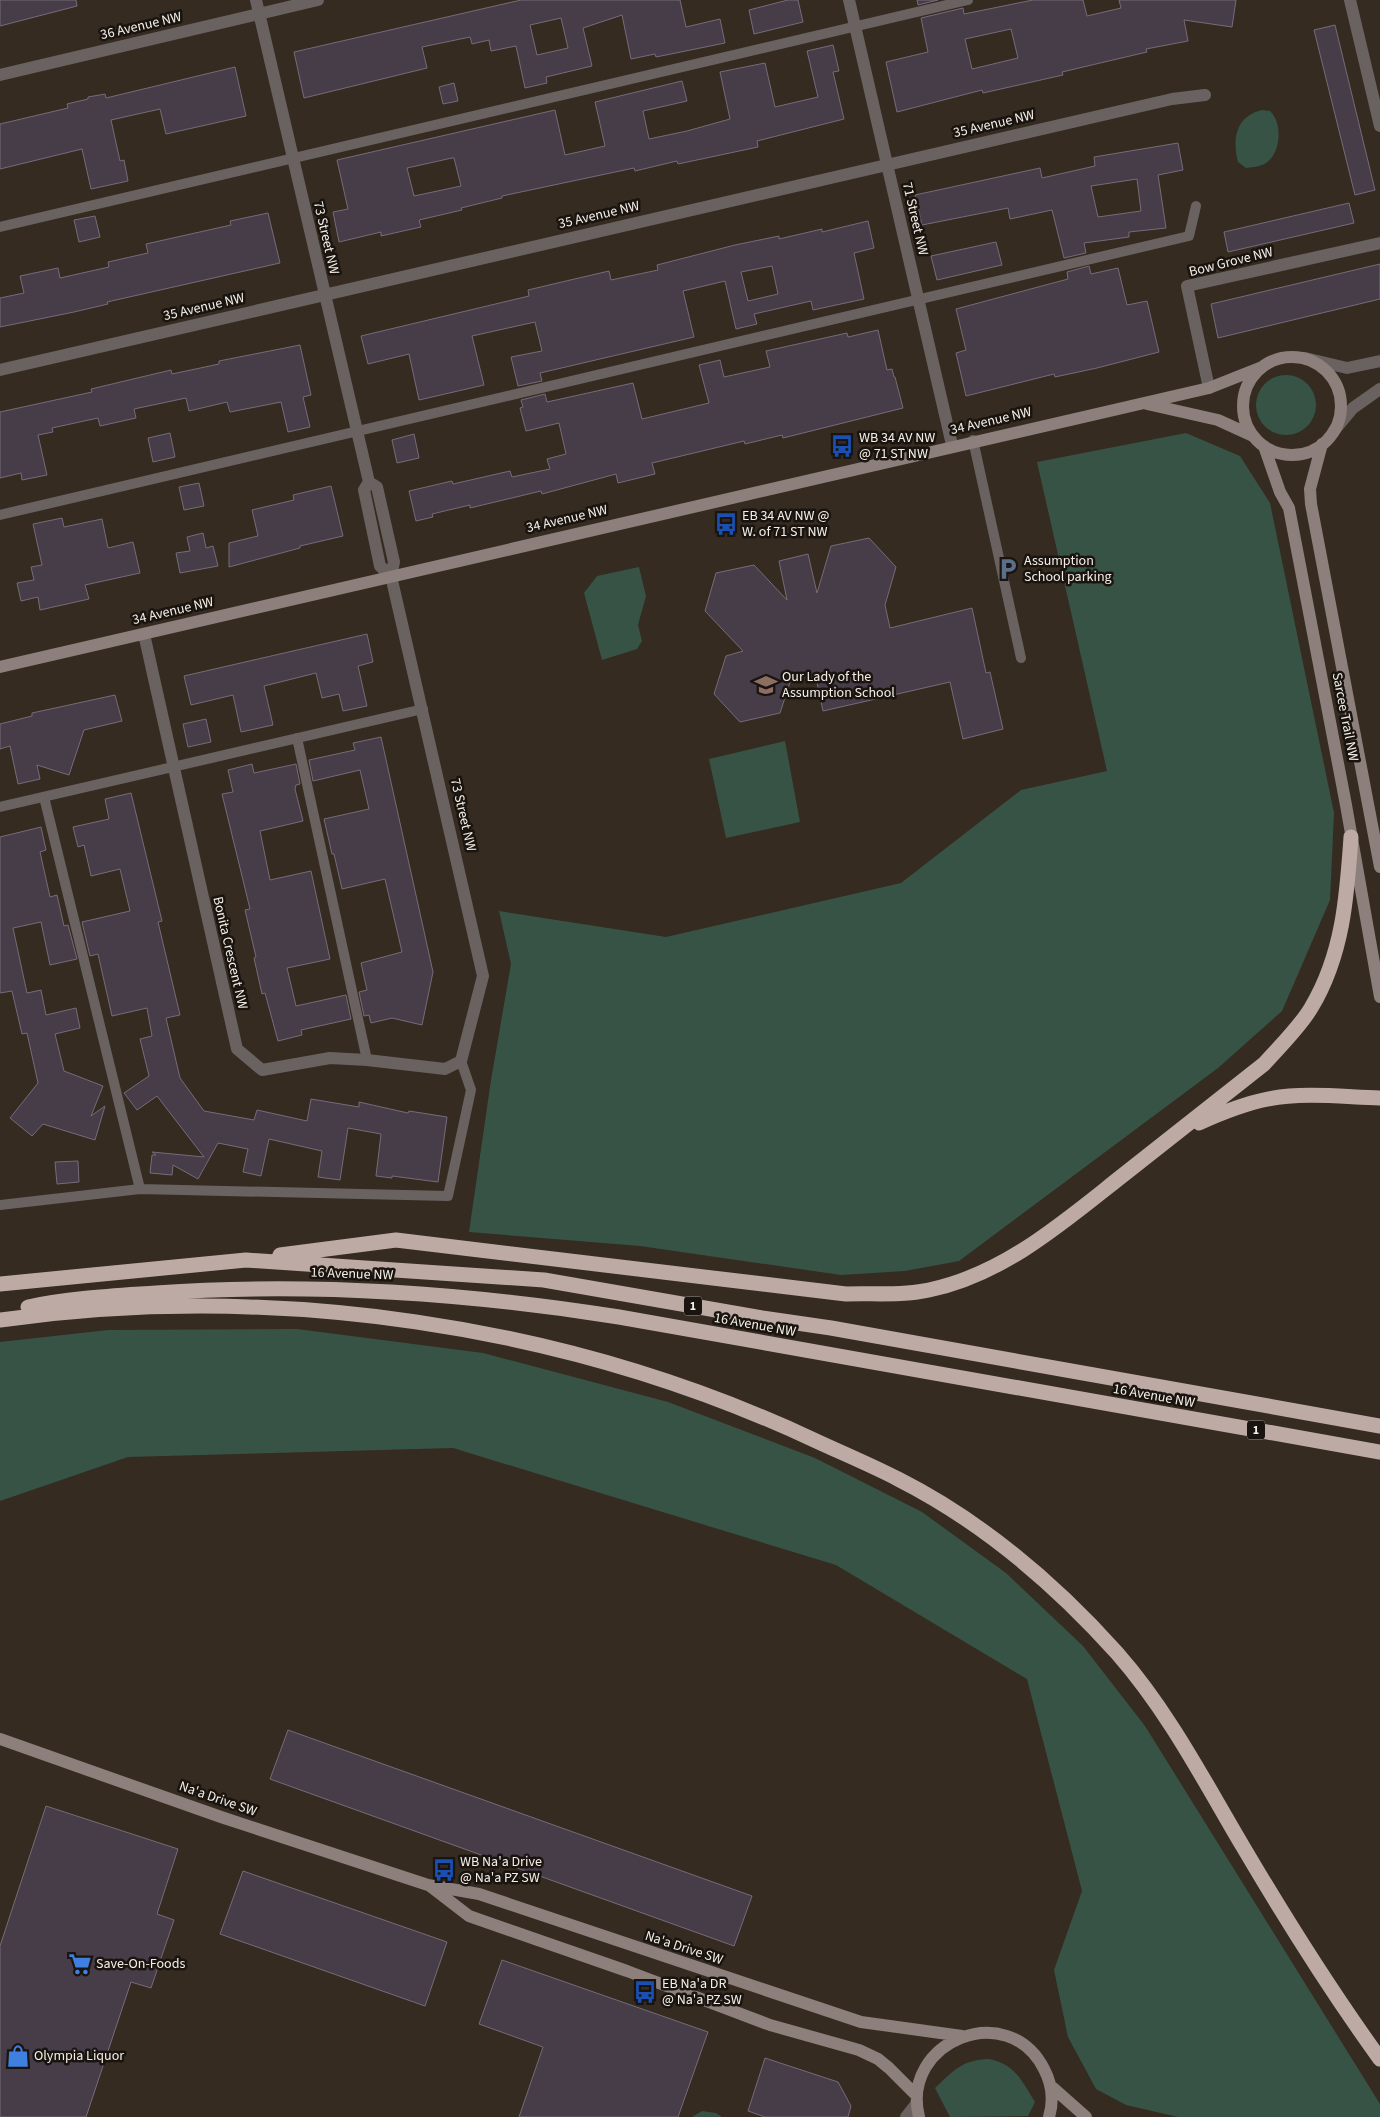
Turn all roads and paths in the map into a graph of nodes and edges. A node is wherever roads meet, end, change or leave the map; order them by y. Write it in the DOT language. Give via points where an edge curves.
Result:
graph roads {
  1 [pos="256,0"];
  2 [pos="318,0"];
  3 [pos="849,0"];
  4 [pos="968,0"];
  5 [pos="1350,0"];
  6 [pos="259,14"];
  7 [pos="854,26"];
  8 [pos="0,74"];
  9 [pos="1205,95"];
  10 [pos="1380,126"];
  11 [pos="292,160"];
  12 [pos="887,164"];
  13 [pos="1196,206"];
  14 [pos="0,227"];
  15 [pos="1380,243"];
  16 [pos="324,294"];
  17 [pos="919,301"];
  18 [pos="1305,358"];
  19 [pos="1380,362"];
  20 [pos="1262,367"];
  21 [pos="0,370"];
  22 [pos="1209,388"];
  23 [pos="1380,389"];
  24 [pos="1142,404"];
  25 [pos="358,432"];
  26 [pos="1333,432"];
  27 [pos="1253,436"];
  28 [pos="973,440"];
  29 [pos="1322,444"];
  30 [pos="952,445"];
  31 [pos="1264,446"];
  32 [pos="0,515"];
  33 [pos="391,576"];
  34 [pos="144,634"];
  35 [pos="1021,658"];
  36 [pos="0,667"];
  37 [pos="423,709"];
  38 [pos="297,738"];
  39 [pos="173,766"];
  40 [pos="44,797"];
  41 [pos="0,807"];
  42 [pos="1351,837"];
  43 [pos="1380,867"];
  44 [pos="1380,997"];
  45 [pos="367,1060"];
  46 [pos="461,1061"];
  47 [pos="1380,1098"];
  48 [pos="1117,1180"];
  49 [pos="140,1188"];
  50 [pos="0,1205"];
  51 [pos="246,1260"];
  52 [pos="0,1284"];
  53 [pos="0,1312"];
  54 [pos="0,1320"];
  55 [pos="1380,1426"];
  56 [pos="1380,1452"];
  57 [pos="0,1739"];
  58 [pos="428,1885"];
  59 [pos="962,2036"];
  60 [pos="1380,2059"];
  61 [pos="1051,2086"];
  62 [pos="917,2100"];
  63 [pos="906,2117"];
  64 [pos="919,2117"];
  65 [pos="1049,2117"];
  66 [pos="1086,2117"];
  1 -- 6 [label="street, 73 Street NW"];
  2 -- 6 [label="street, 36 Avenue NW"];
  3 -- 7 [label="street, 71 Street NW"];
  4 -- 7 [label="lane"];
  5 -- 10 [label="street"];
  6 -- 8 [label="street, 36 Avenue NW"];
  6 -- 11 [label="street, 73 Street NW"];
  7 -- 11 [label="lane"];
  7 -- 12 [label="street, 71 Street NW"];
  9 -- 12 [label="street, 35 Avenue NW" via="1172,99"];
  11 -- 14 [label="lane"];
  11 -- 16 [label="street, 73 Street NW"];
  12 -- 16 [label="street, 35 Avenue NW"];
  12 -- 17 [label="street, 71 Street NW"];
  13 -- 17 [label="lane" via="1189,236"];
  15 -- 22 [label="street, Bow Grove NW" via="1187,286"];
  16 -- 21 [label="street, 35 Avenue NW"];
  16 -- 25 [label="street, 73 Street NW"];
  17 -- 25 [label="lane"];
  17 -- 30 [label="street, 71 Street NW"];
  18 -- 19 [label="street" via="1347,368"];
  18 -- 20 [label="street" via="1275,359"];
  18 -- 26 [label="street" via="1325,370 1338,388 1340,411"];
  20 -- 22 [label="street, 34 Avenue NW"];
  20 -- 27 [label="street" via="1251,378 1244,392 1242,407 1245,422"];
  22 -- 24 [label="street, 34 Avenue NW"];
  23 -- 26 [label="street" via="1353,408"];
  24 -- 27 [label="street, 34 Avenue NW" via="1218,420"];
  24 -- 28 [label="street, 34 Avenue NW"];
  25 -- 32 [label="lane"];
  25 -- 33 [label="street, 73 Street NW" via="369,482 377,487 394,562"];
  26 -- 29 [label="street"];
  27 -- 31 [label="street"];
  28 -- 30 [label="street, 34 Avenue NW"];
  28 -- 35 [label="lane"];
  29 -- 31 [label="street" via="1309,452 1294,454 1278,453"];
  29 -- 43 [label="street, Sarcee Trail NW" via="1310,489 1311,504"];
  30 -- 33 [label="street, 34 Avenue NW"];
  31 -- 42 [label="street, Sarcee Trail NW" via="1289,508"];
  33 -- 34 [label="street, 34 Avenue NW"];
  33 -- 37 [label="street, 73 Street NW"];
  34 -- 36 [label="street, 34 Avenue NW"];
  34 -- 39 [label="street, Bonita Crescent NW"];
  37 -- 38 [label="lane"];
  37 -- 46 [label="street, 73 Street NW" via="483,976"];
  38 -- 39 [label="lane"];
  38 -- 45 [label="lane"];
  39 -- 40 [label="lane"];
  39 -- 45 [label="street, Bonita Crescent NW" via="236,1049 262,1070 330,1058"];
  40 -- 41 [label="lane"];
  40 -- 49 [label="lane"];
  42 -- 44 [label="street, Sarcee Trail NW"];
  42 -- 48 [label="highway" via="1346,905 1340,936 1328,973 1310,1010 1264,1064"];
  45 -- 46 [label="street, Bonita Crescent NW" via="445,1069"];
  46 -- 49 [label="lane" via="471,1090 448,1196"];
  47 -- 48 [label="highway" via="1270,1098 1244,1104 1193,1126"];
  48 -- 51 [label="highway" via="1056,1228 1012,1256 960,1280 929,1290 903,1293 846,1294 396,1240"];
  49 -- 50 [label="lane"];
  51 -- 52 [label="highway, 16 Avenue NW / 1"];
  51 -- 55 [label="highway, 16 Avenue NW / 1" via="544,1280"];
  53 -- 56 [label="highway, 16 Avenue NW / 1" via="93,1298 246,1289 369,1291 508,1301 618,1317"];
  54 -- 60 [label="highway" via="104,1310 244,1307 343,1313 485,1333 714,1396 901,1480 973,1524 1061,1594 1119,1655 1183,1742 1302,1944"];
  57 -- 58 [label="street, Na'a Drive SW"];
  58 -- 59 [label="street, Na'a Drive SW" via="479,1894 861,2022"];
  58 -- 62 [label="street, Na'a Drive SW" via="469,1916 770,2025 859,2050 889,2068"];
  59 -- 61 [label="street" via="988,2032 1013,2039 1034,2054"];
  59 -- 62 [label="street" via="943,2047 928,2063 919,2084"];
  61 -- 65 [label="street"];
  61 -- 66 [label="street"];
  62 -- 63 [label="street"];
  62 -- 64 [label="street"];
}
